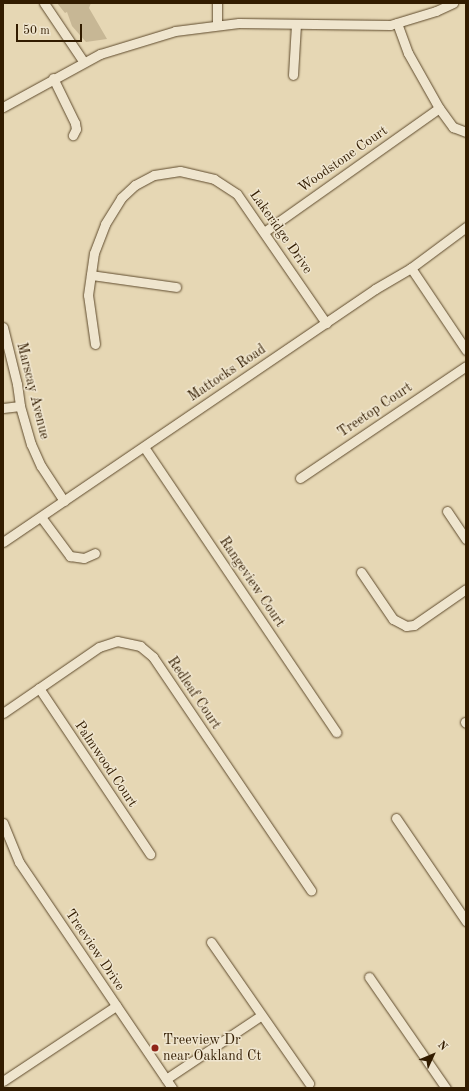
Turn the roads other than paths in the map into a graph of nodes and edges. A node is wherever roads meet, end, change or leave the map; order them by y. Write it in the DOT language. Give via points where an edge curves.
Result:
graph roads {
  1 [pos="44,3"];
  2 [pos="217,3"];
  3 [pos="453,3"];
  4 [pos="398,23"];
  5 [pos="217,24"];
  6 [pos="296,24"];
  7 [pos="83,61"];
  8 [pos="294,75"];
  9 [pos="53,78"];
  10 [pos="3,107"];
  11 [pos="439,108"];
  12 [pos="466,132"];
  13 [pos="73,135"];
  14 [pos="466,227"];
  15 [pos="264,232"];
  16 [pos="411,268"];
  17 [pos="91,275"];
  18 [pos="176,287"];
  19 [pos="326,323"];
  20 [pos="3,327"];
  21 [pos="95,344"];
  22 [pos="466,350"];
  23 [pos="466,366"];
  24 [pos="20,406"];
  25 [pos="3,408"];
  26 [pos="144,447"];
  27 [pos="300,478"];
  28 [pos="64,501"];
  29 [pos="447,511"];
  30 [pos="41,517"];
  31 [pos="466,539"];
  32 [pos="3,542"];
  33 [pos="95,553"];
  34 [pos="361,572"];
  35 [pos="466,589"];
  36 [pos="39,688"];
  37 [pos="3,713"];
  38 [pos="336,732"];
  39 [pos="396,818"];
  40 [pos="3,823"];
  41 [pos="150,854"];
  42 [pos="311,890"];
  43 [pos="466,921"];
  44 [pos="210,942"];
  45 [pos="369,977"];
  46 [pos="116,1006"];
  47 [pos="260,1016"];
  48 [pos="166,1079"];
  49 [pos="3,1081"];
  50 [pos="309,1083"];
  51 [pos="172,1088"];
  52 [pos="446,1088"];
  1 -- 7 [label="street"];
  2 -- 5 [label="street"];
  3 -- 4 [label="street" via="436,12"];
  4 -- 6 [label="street" via="366,27"];
  4 -- 11 [label="street" via="408,53"];
  5 -- 6 [label="street"];
  5 -- 7 [label="street" via="153,36"];
  6 -- 8 [label="street"];
  7 -- 9 [label="street"];
  9 -- 10 [label="street"];
  9 -- 13 [label="street" via="75,123 76,130"];
  11 -- 12 [label="street" via="453,127"];
  11 -- 15 [label="street, Woodstone Court"];
  14 -- 16 [label="street, Mattocks Road"];
  15 -- 17 [label="street, Lakeridge Drive" via="244,203 222,183 190,171 154,175 127,192 114,207 98,239"];
  15 -- 19 [label="street, Lakeridge Drive"];
  16 -- 19 [label="street, Mattocks Road"];
  16 -- 22 [label="street"];
  17 -- 18 [label="street"];
  17 -- 21 [label="street, Lakeridge Drive" via="90,320"];
  19 -- 26 [label="street, Mattocks Road"];
  20 -- 24 [label="street, Marscay Avenue"];
  23 -- 27 [label="street, Treetop Court"];
  24 -- 25 [label="street"];
  24 -- 28 [label="street, Marscay Avenue" via="37,459"];
  26 -- 28 [label="street, Mattocks Road"];
  26 -- 38 [label="street, Rangeview Court"];
  28 -- 30 [label="street, Mattocks Road"];
  29 -- 31 [label="street"];
  30 -- 32 [label="street, Mattocks Road"];
  30 -- 33 [label="street" via="70,556 84,558"];
  34 -- 35 [label="street" via="393,619 406,626 414,625"];
  36 -- 37 [label="street, Redleaf Court"];
  36 -- 41 [label="street, Palmwood Court"];
  36 -- 42 [label="street, Redleaf Court" via="108,643 124,641 148,652"];
  39 -- 43 [label="street"];
  40 -- 46 [label="street, Treeview Drive" via="19,862"];
  44 -- 47 [label="street"];
  45 -- 52 [label="street"];
  46 -- 48 [label="street, Treeview Drive"];
  46 -- 49 [label="street"];
  47 -- 48 [label="street"];
  47 -- 50 [label="street"];
  48 -- 51 [label="street, Treeview Drive"];
}
